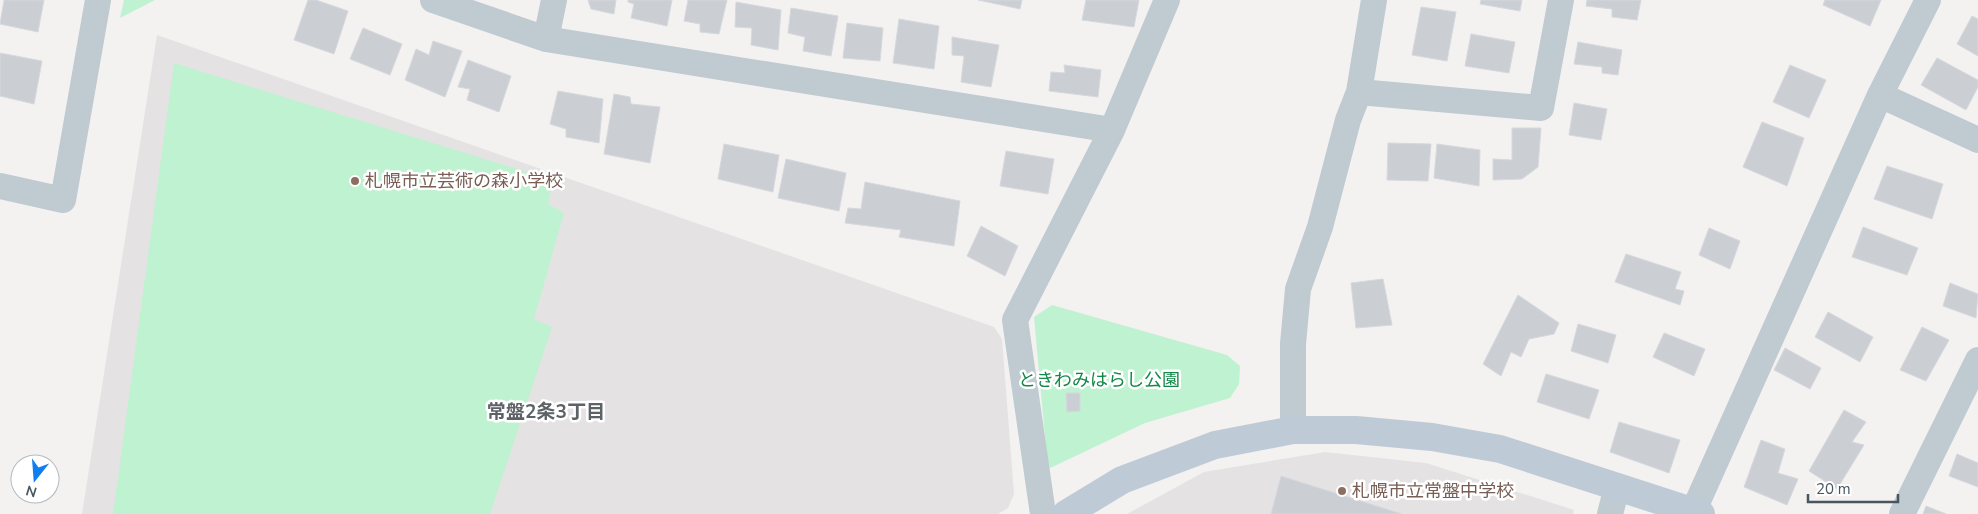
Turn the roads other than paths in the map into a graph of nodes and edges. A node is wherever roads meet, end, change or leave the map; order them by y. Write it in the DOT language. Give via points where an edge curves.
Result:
graph roads {
  1 [pos="98,0"];
  2 [pos="433,0"];
  3 [pos="554,0"];
  4 [pos="1167,0"];
  5 [pos="1374,0"];
  6 [pos="1561,0"];
  7 [pos="1928,0"];
  8 [pos="546,39"];
  9 [pos="1359,92"];
  10 [pos="1880,95"];
  11 [pos="1112,130"];
  12 [pos="1978,140"];
  13 [pos="0,186"];
  14 [pos="1978,360"];
  15 [pos="1294,430"];
  16 [pos="1617,487"];
  17 [pos="1697,513"];
  18 [pos="1043,514"];
  19 [pos="1066,514"];
  20 [pos="1610,514"];
  21 [pos="1902,514"];
  1 -- 13 [label="street" via="63,200"];
  2 -- 8 [label="street"];
  3 -- 8 [label="street"];
  4 -- 11 [label="street"];
  5 -- 9 [label="street"];
  6 -- 9 [label="street" via="1541,108"];
  7 -- 10 [label="street"];
  8 -- 11 [label="street"];
  9 -- 15 [label="street" via="1348,120 1320,228 1298,289 1293,344"];
  10 -- 12 [label="street"];
  10 -- 17 [label="street"];
  11 -- 18 [label="street" via="1015,320"];
  14 -- 21 [label="street"];
  15 -- 16 [label="street" via="1356,430 1432,437 1500,449"];
  15 -- 19 [label="street" via="1215,446 1122,480"];
  16 -- 17 [label="street"];
  16 -- 20 [label="street"];
}
